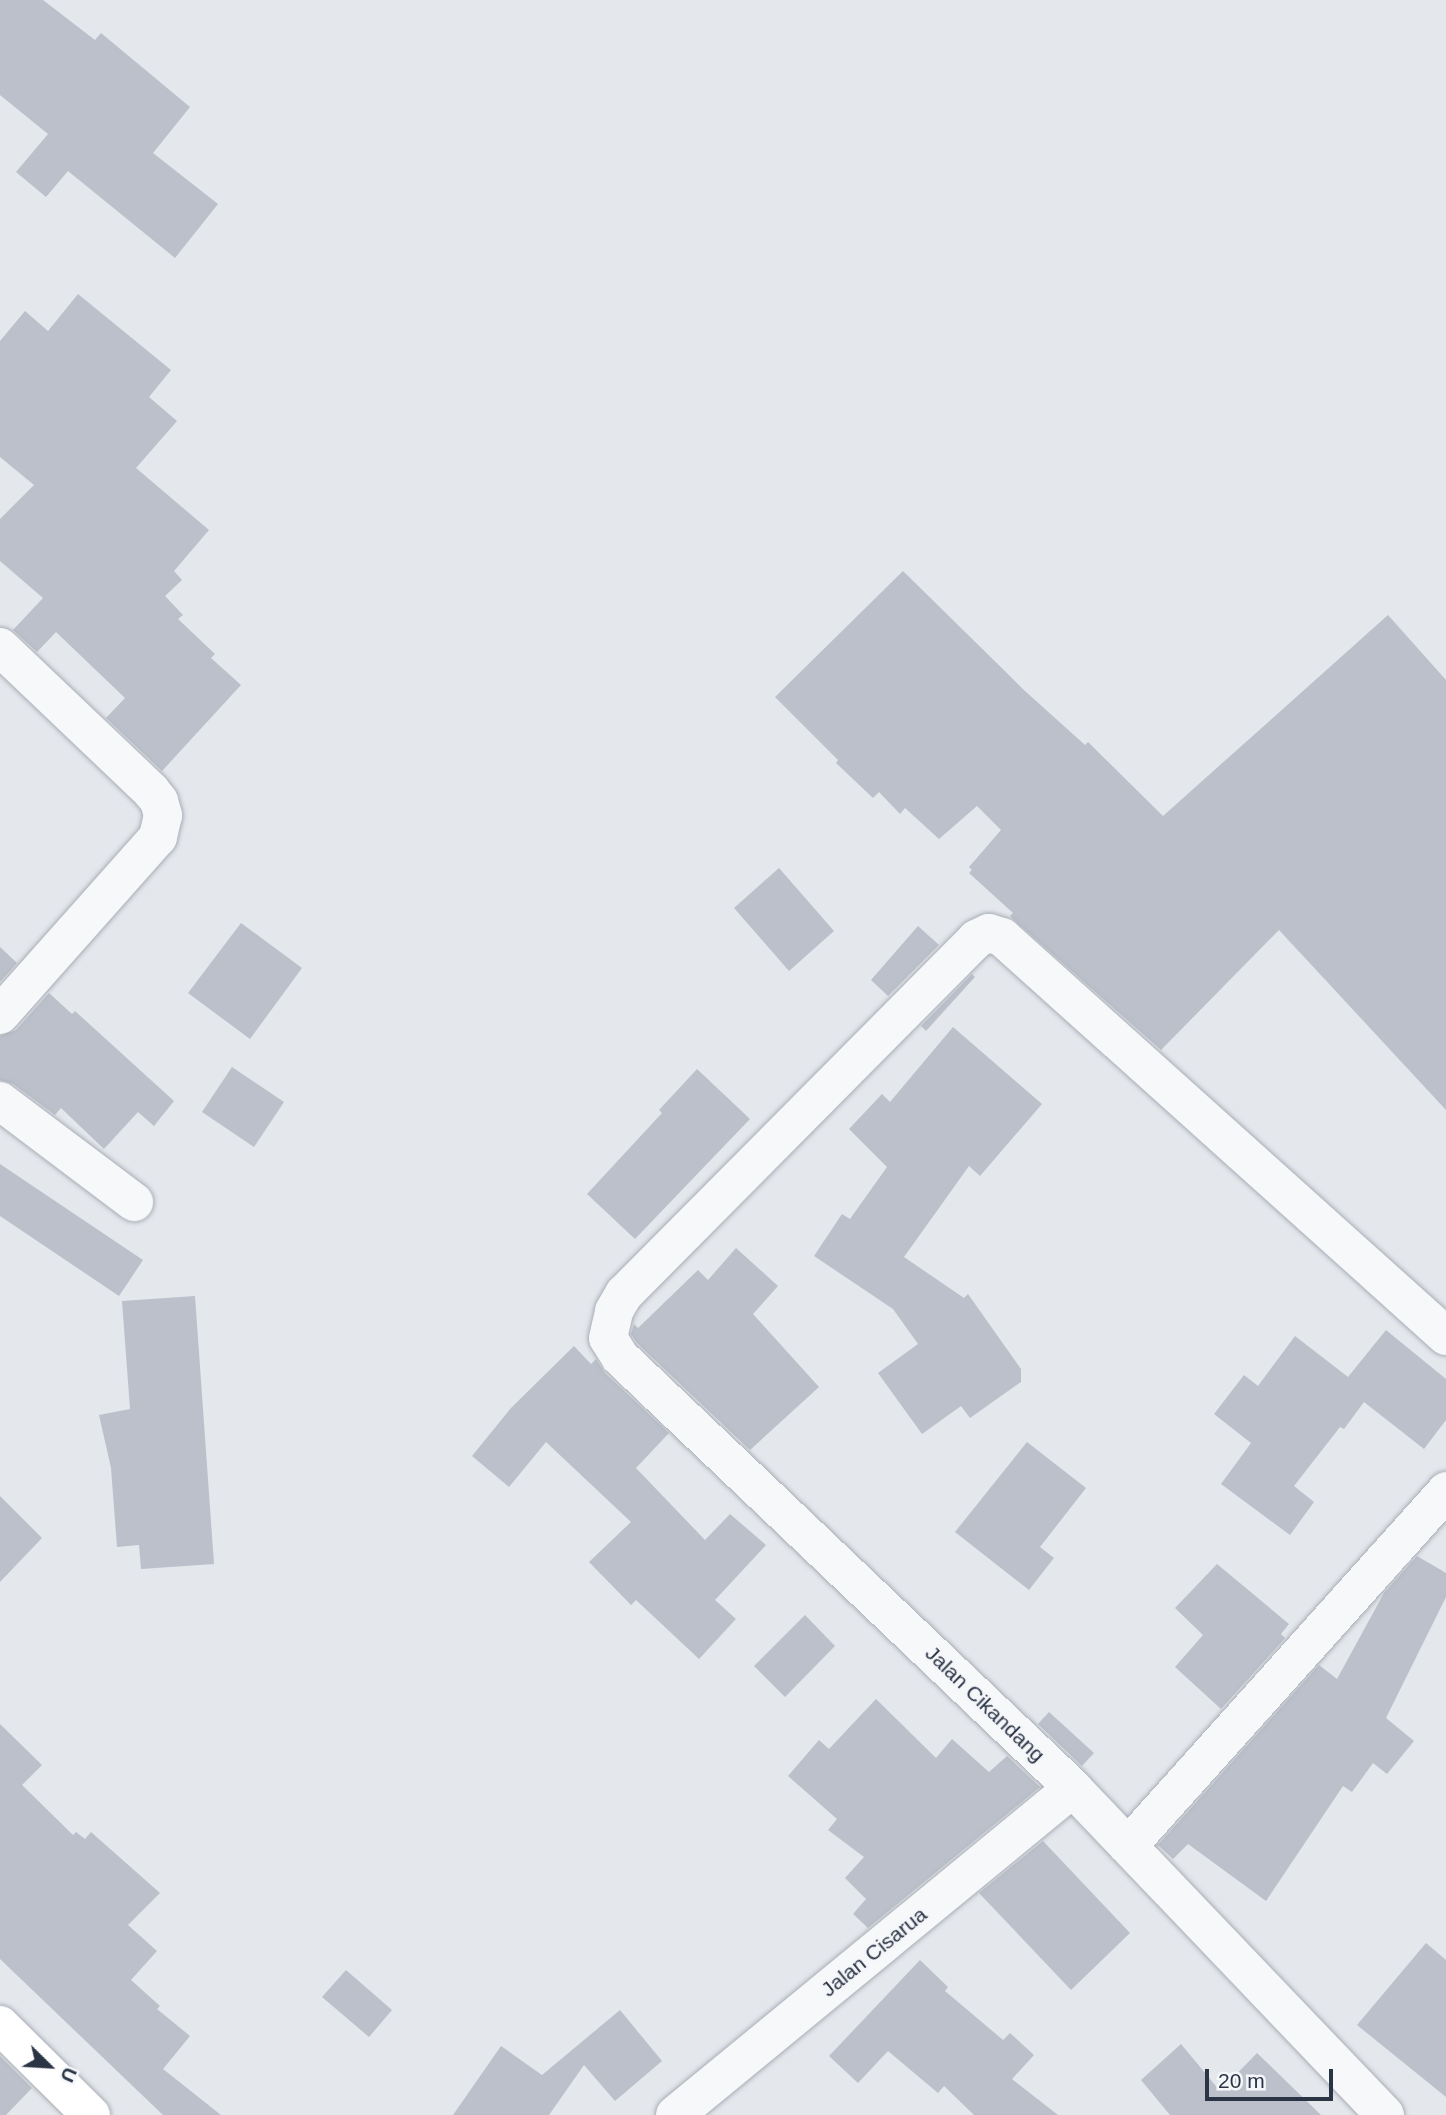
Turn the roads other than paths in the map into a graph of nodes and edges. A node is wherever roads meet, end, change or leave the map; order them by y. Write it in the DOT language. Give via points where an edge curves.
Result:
graph roads {
  1 [pos="0,647"];
  2 [pos="0,1016"];
  3 [pos="0,1101"];
  4 [pos="134,1202"];
  5 [pos="1446,1336"];
  6 [pos="1446,1491"];
  7 [pos="1073,1788"];
  8 [pos="1128,1846"];
  9 [pos="0,2025"];
  10 [pos="91,2115"];
  11 [pos="675,2115"];
  12 [pos="1385,2115"];
  1 -- 2 [label="street" via="151,791 163,815 158,837"];
  3 -- 4 [label="street"];
  5 -- 7 [label="street, Jalan Cikandang" via="1002,937 989,933 976,939 624,1294 614,1311 608,1338 620,1357"];
  6 -- 8 [label="street"];
  7 -- 8 [label="street, Jalan Cikandang"];
  7 -- 11 [label="street, Jalan Cisarua"];
  8 -- 12 [label="street, Jalan Cikandang"];
  9 -- 10 [label="main road"];
}
